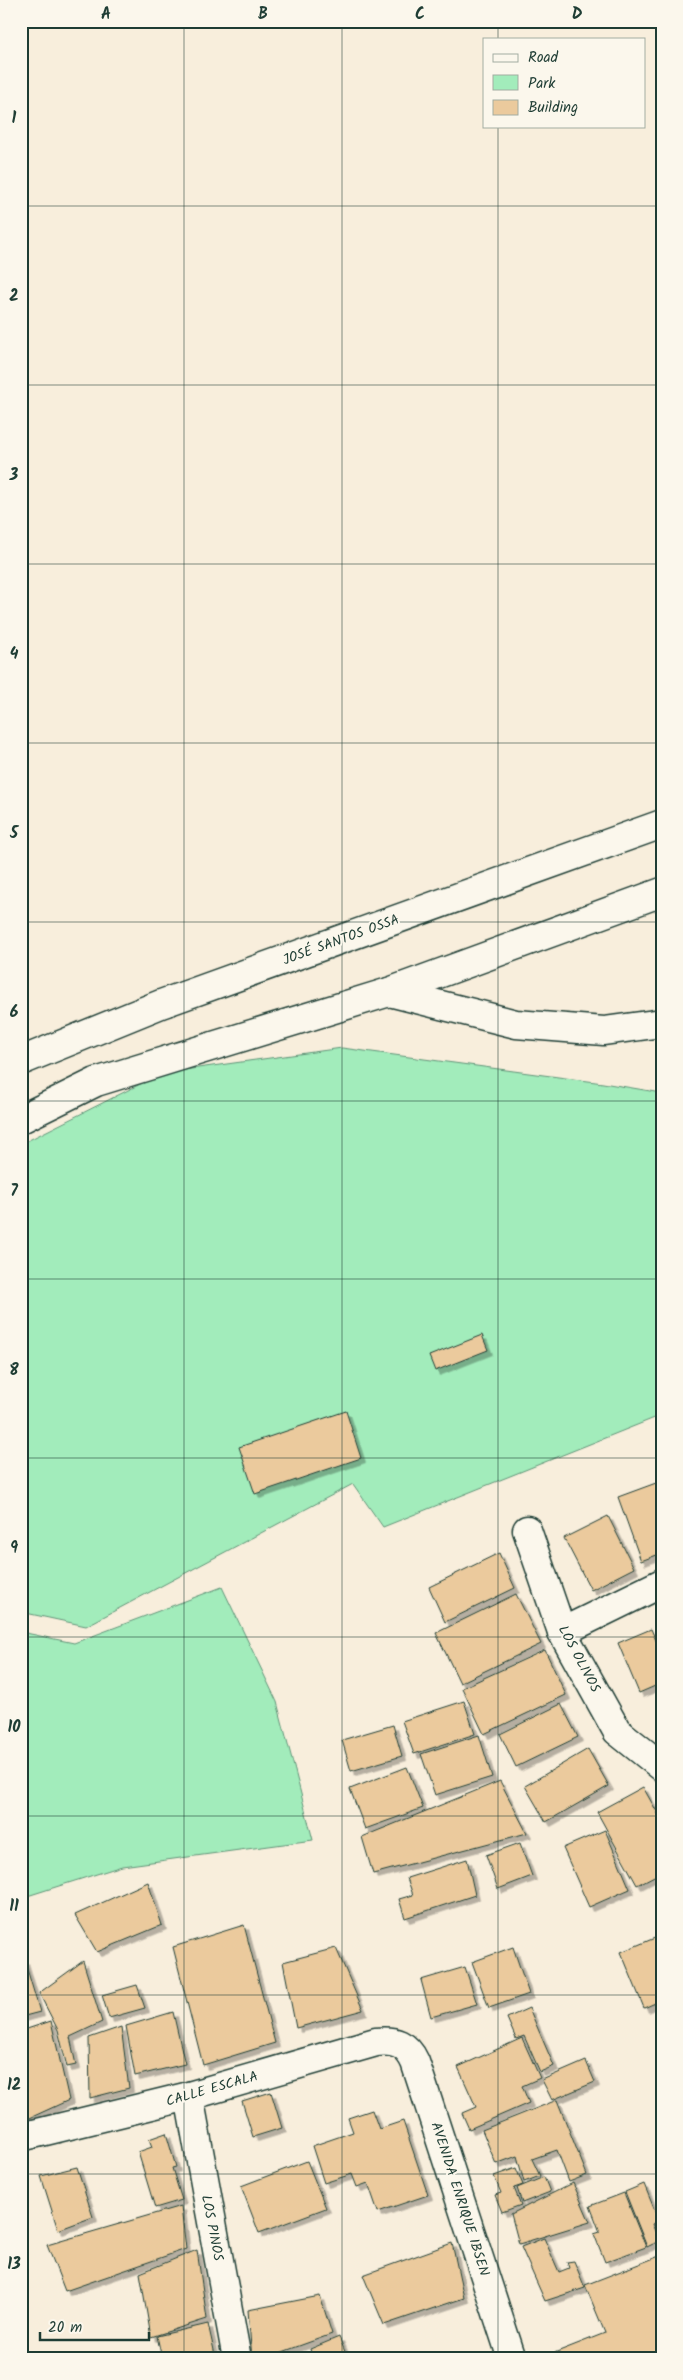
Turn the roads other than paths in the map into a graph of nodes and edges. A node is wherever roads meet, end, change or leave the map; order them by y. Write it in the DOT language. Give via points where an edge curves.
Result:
graph roads {
  1 [pos="662,824"];
  2 [pos="662,892"];
  3 [pos="389,992"];
  4 [pos="662,1023"];
  5 [pos="21,1060"];
  6 [pos="21,1119"];
  7 [pos="527,1530"];
  8 [pos="662,1583"];
  9 [pos="562,1632"];
  10 [pos="662,1767"];
  11 [pos="401,2044"];
  12 [pos="189,2096"];
  13 [pos="21,2137"];
  14 [pos="237,2359"];
  15 [pos="512,2359"];
  1 -- 5 [label="main road, JOSÉ SANTOS OSSA" via="161,1004"];
  2 -- 3 [label="main road"];
  3 -- 4 [label="main road" via="516,1024 604,1031"];
  3 -- 6 [label="main road" via="96,1082"];
  7 -- 9 [label="main road, LOS OLIVOS"];
  8 -- 9 [label="main road"];
  9 -- 10 [label="main road, LOS OLIVOS" via="617,1731"];
  11 -- 12 [label="main road, CALLE ESCALA" via="376,2042"];
  11 -- 15 [label="main road, AVENIDA ENRIQUE IBSEN" via="415,2062"];
  12 -- 13 [label="main road, CALLE ESCALA"];
  12 -- 14 [label="main road, LOS PINOS"];
}
